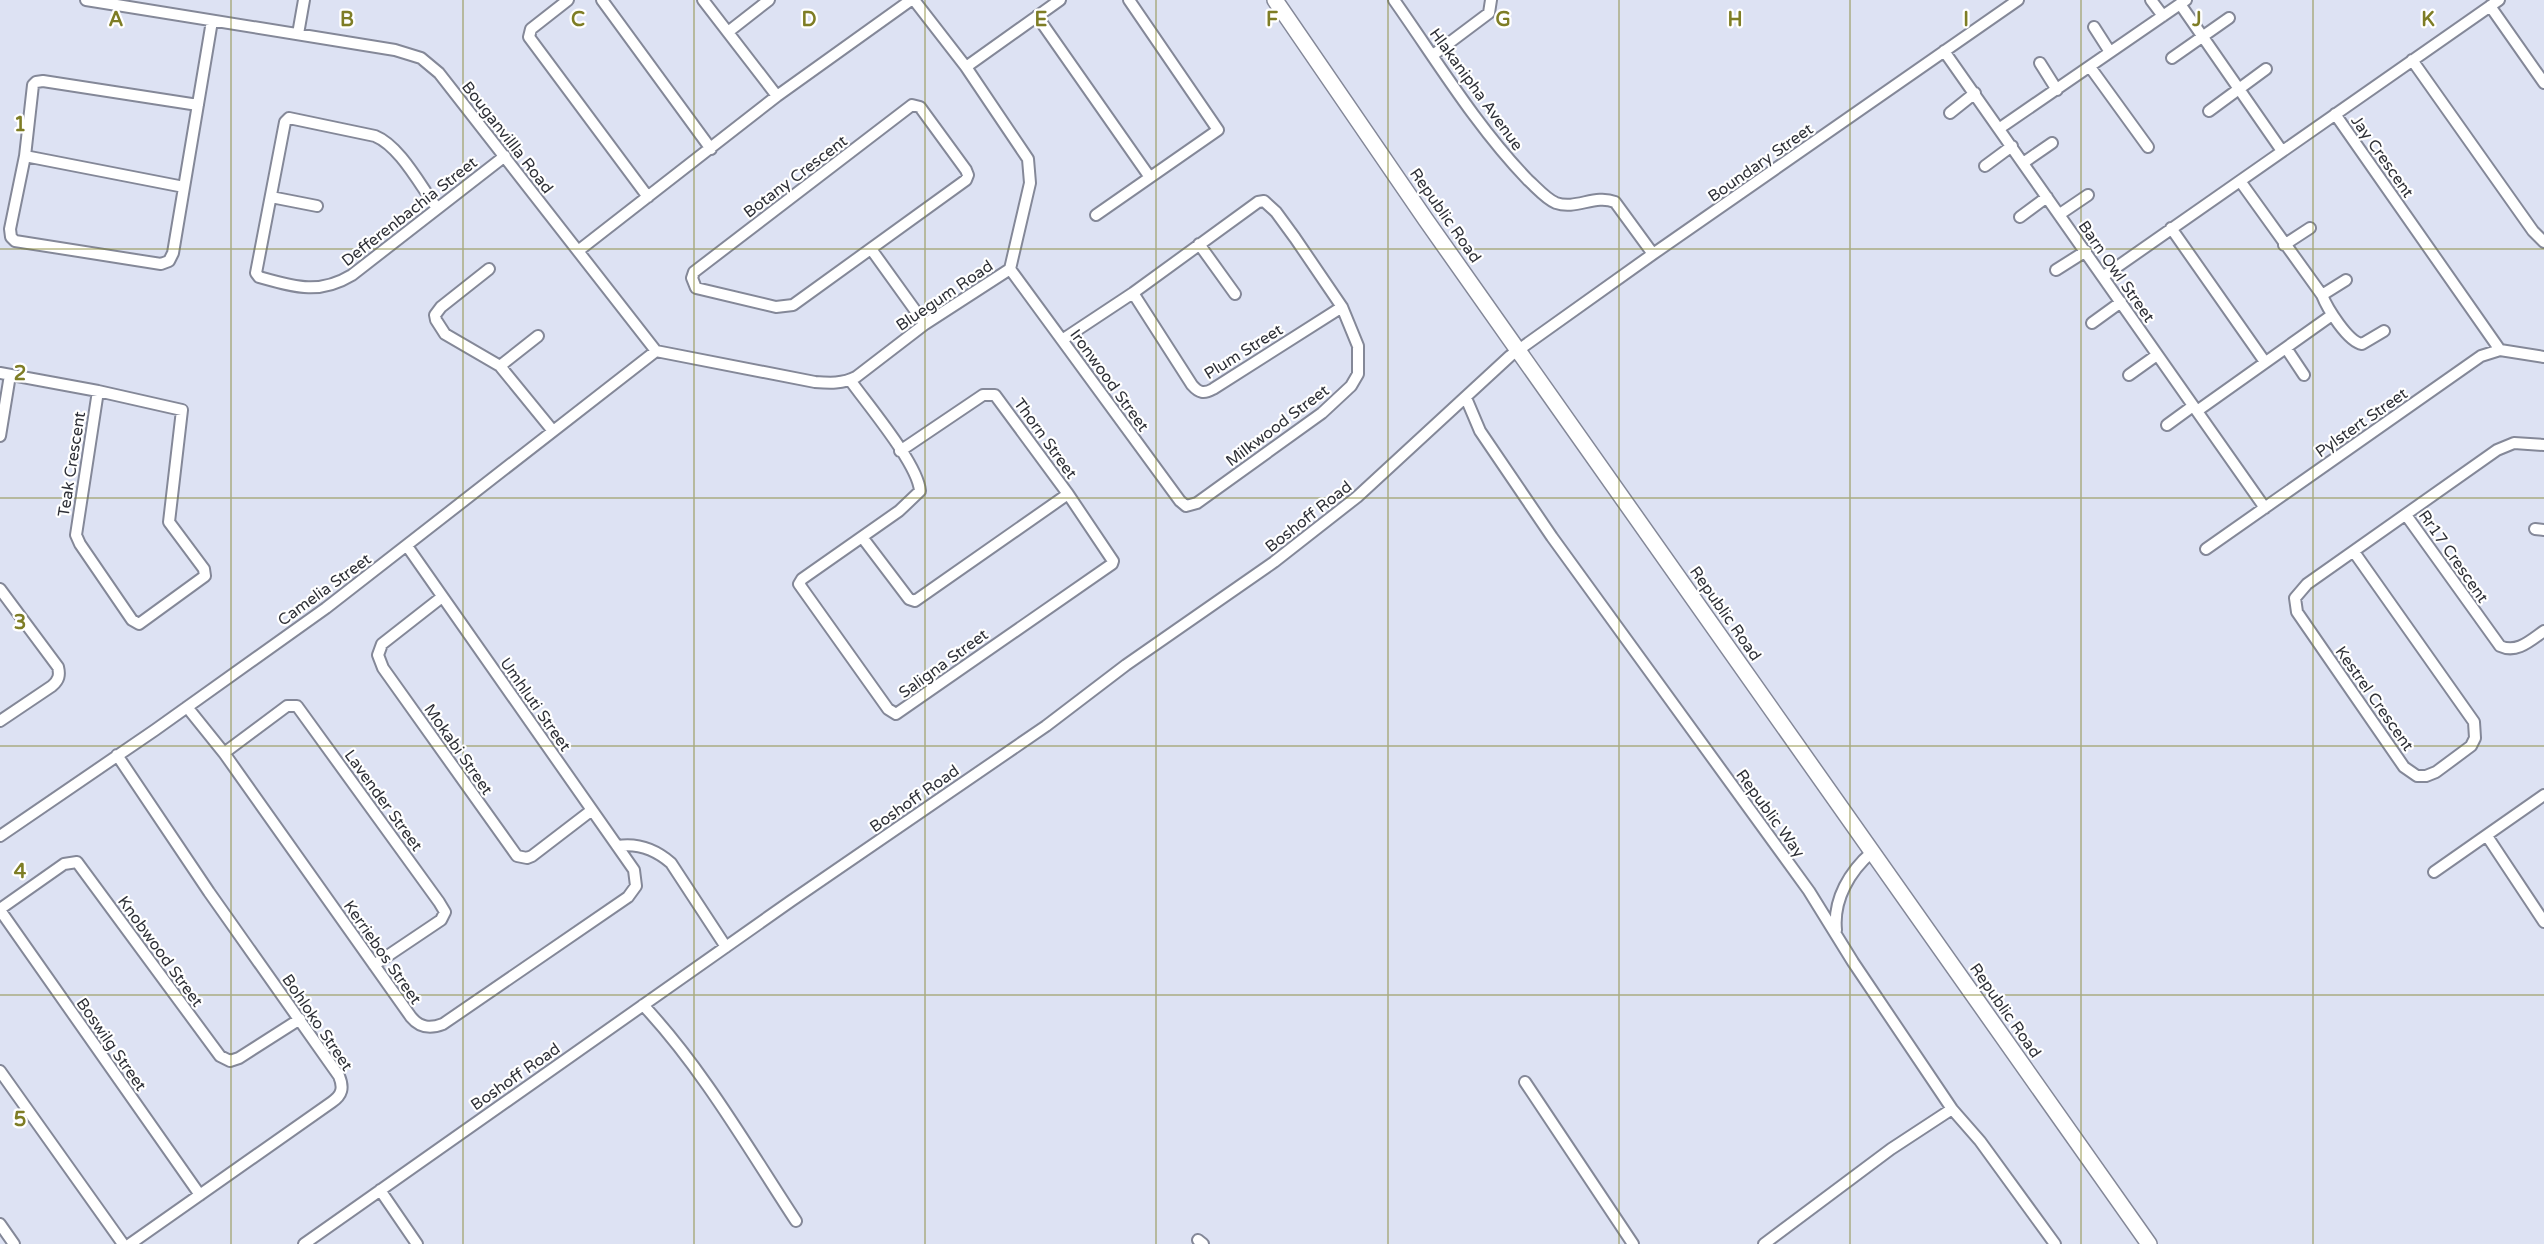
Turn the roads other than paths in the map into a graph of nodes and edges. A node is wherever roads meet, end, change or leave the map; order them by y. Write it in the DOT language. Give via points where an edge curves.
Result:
graph roads {
  1 [pos="86,0"];
  2 [pos="304,0"];
  3 [pos="568,0"];
  4 [pos="602,0"];
  5 [pos="703,0"];
  6 [pos="769,0"];
  7 [pos="912,0"];
  8 [pos="1060,0"];
  9 [pos="1129,0"];
  10 [pos="1275,0"];
  11 [pos="1394,0"];
  12 [pos="1491,0"];
  13 [pos="2018,0"];
  14 [pos="2151,0"];
  15 [pos="2183,2"];
  16 [pos="2494,3"];
  17 [pos="1037,16"];
  18 [pos="2163,16"];
  19 [pos="2229,18"];
  20 [pos="212,21"];
  21 [pos="2094,27"];
  22 [pos="728,32"];
  23 [pos="298,34"];
  24 [pos="2203,37"];
  25 [pos="1944,51"];
  26 [pos="2110,52"];
  27 [pos="1433,55"];
  28 [pos="2172,58"];
  29 [pos="2412,60"];
  30 [pos="2040,63"];
  31 [pos="966,67"];
  32 [pos="2090,67"];
  33 [pos="2266,69"];
  34 [pos="2544,83"];
  35 [pos="2239,88"];
  36 [pos="2057,90"];
  37 [pos="1975,93"];
  38 [pos="777,96"];
  39 [pos="198,105"];
  40 [pos="2209,111"];
  41 [pos="1950,113"];
  42 [pos="2335,114"];
  43 [pos="2000,128"];
  44 [pos="2052,143"];
  45 [pos="2012,146"];
  46 [pos="2148,147"];
  47 [pos="711,149"];
  48 [pos="2282,151"];
  49 [pos="25,156"];
  50 [pos="505,156"];
  51 [pos="2023,163"];
  52 [pos="1985,166"];
  53 [pos="1149,176"];
  54 [pos="2240,181"];
  55 [pos="184,187"];
  56 [pos="2088,195"];
  57 [pos="272,197"];
  58 [pos="2047,197"];
  59 [pos="648,198"];
  60 [pos="317,206"];
  61 [pos="437,208"];
  62 [pos="2060,214"];
  63 [pos="1096,215"];
  64 [pos="2020,217"];
  65 [pos="2171,228"];
  66 [pos="2310,228"];
  67 [pos="2544,242"];
  68 [pos="1199,244"];
  69 [pos="2284,245"];
  70 [pos="871,249"];
  71 [pos="578,251"];
  72 [pos="2086,251"];
  73 [pos="1653,254"];
  74 [pos="489,269"];
  75 [pos="1010,269"];
  76 [pos="2056,270"];
  77 [pos="2104,276"];
  78 [pos="2346,280"];
  79 [pos="1132,293"];
  80 [pos="1236,294"];
  81 [pos="2322,296"];
  82 [pos="2121,302"];
  83 [pos="1342,308"];
  84 [pos="2332,315"];
  85 [pos="2092,323"];
  86 [pos="925,324"];
  87 [pos="2384,331"];
  88 [pos="538,336"];
  89 [pos="1062,340"];
  90 [pos="2286,348"];
  91 [pos="1519,349"];
  92 [pos="2500,350"];
  93 [pos="656,351"];
  94 [pos="2157,356"];
  95 [pos="2544,357"];
  96 [pos="2265,362"];
  97 [pos="500,366"];
  98 [pos="5,374"];
  99 [pos="2129,375"];
  100 [pos="2304,375"];
  101 [pos="850,380"];
  102 [pos="98,391"];
  103 [pos="1466,398"];
  104 [pos="2195,408"];
  105 [pos="2167,425"];
  106 [pos="553,431"];
  107 [pos="0,436"];
  108 [pos="2544,445"];
  109 [pos="900,451"];
  110 [pos="1068,494"];
  111 [pos="1186,506"];
  112 [pos="2265,508"];
  113 [pos="2406,515"];
  114 [pos="862,537"];
  115 [pos="407,546"];
  116 [pos="2206,549"];
  117 [pos="2354,552"];
  118 [pos="1113,562"];
  119 [pos="0,589"];
  120 [pos="442,597"];
  121 [pos="2544,631"];
  122 [pos="188,707"];
  123 [pos="0,721"];
  124 [pos="224,753"];
  125 [pos="117,755"];
  126 [pos="2544,795"];
  127 [pos="592,810"];
  128 [pos="0,836"];
  129 [pos="2487,836"];
  130 [pos="618,846"];
  131 [pos="1872,852"];
  132 [pos="2434,872"];
  133 [pos="637,881"];
  134 [pos="0,909"];
  135 [pos="2544,922"];
  136 [pos="1836,932"];
  137 [pos="726,947"];
  138 [pos="374,965"];
  139 [pos="643,1005"];
  140 [pos="300,1019"];
  141 [pos="0,1071"];
  142 [pos="1525,1082"];
  143 [pos="1952,1109"];
  144 [pos="380,1190"];
  145 [pos="200,1195"];
  146 [pos="796,1221"];
  147 [pos="0,1224"];
  148 [pos="14,1244"];
  149 [pos="123,1244"];
  150 [pos="129,1244"];
  151 [pos="304,1244"];
  152 [pos="417,1244"];
  153 [pos="1632,1244"];
  154 [pos="1764,1244"];
  155 [pos="2055,1244"];
  156 [pos="2149,1244"];
  1 -- 20 [label="street, Bouganvillla Road"];
  2 -- 23 [label="street"];
  3 -- 59 [label="street" via="531,29 529,37"];
  4 -- 47 [label="street"];
  5 -- 22 [label="street"];
  6 -- 22 [label="street"];
  7 -- 31 [label="street, Bluegum Road"];
  7 -- 38 [label="street"];
  8 -- 17 [label="street"];
  9 -- 53 [label="street" via="1218,129"];
  10 -- 91 [label="street, Republic Road"];
  11 -- 27 [label="street, Hlakanipha Avenue"];
  12 -- 27 [label="street" via="1486,16"];
  13 -- 25 [label="street, Boundary Street"];
  14 -- 18 [label="street"];
  15 -- 18 [label="street"];
  15 -- 24 [label="street"];
  16 -- 29 [label="street, Jay Crescent"];
  16 -- 34 [label="street"];
  17 -- 31 [label="street"];
  17 -- 53 [label="street"];
  18 -- 26 [label="street"];
  19 -- 24 [label="street"];
  20 -- 23 [label="street, Bouganvillla Road"];
  20 -- 39 [label="street"];
  21 -- 26 [label="street"];
  22 -- 38 [label="street"];
  23 -- 50 [label="street, Bouganvillla Road" via="403,52 427,62"];
  24 -- 28 [label="street"];
  24 -- 35 [label="street"];
  25 -- 37 [label="street, Barn Owl Street"];
  25 -- 73 [label="street, Boundary Street"];
  26 -- 32 [label="street"];
  27 -- 73 [label="street, Hlakanipha Avenue" via="1488,134 1534,186 1563,205 1615,202"];
  29 -- 42 [label="street, Jay Crescent"];
  29 -- 67 [label="street"];
  30 -- 36 [label="street"];
  31 -- 75 [label="street, Bluegum Road" via="1030,164 1030,183"];
  32 -- 36 [label="street"];
  32 -- 46 [label="street"];
  33 -- 35 [label="street"];
  35 -- 40 [label="street"];
  35 -- 48 [label="street"];
  36 -- 43 [label="street"];
  37 -- 41 [label="street"];
  37 -- 43 [label="street, Barn Owl Street"];
  38 -- 47 [label="street"];
  39 -- 49 [label="street" via="36,82"];
  39 -- 55 [label="street"];
  42 -- 48 [label="street"];
  42 -- 92 [label="street, Jay Crescent"];
  43 -- 45 [label="street, Barn Owl Street"];
  44 -- 51 [label="street"];
  45 -- 51 [label="street, Barn Owl Street"];
  45 -- 52 [label="street"];
  47 -- 59 [label="street"];
  48 -- 54 [label="street"];
  49 -- 55 [label="street"];
  49 -- 55 [label="street" via="10,229 15,241 167,263 171,259"];
  50 -- 61 [label="street, Defferenbachia Street"];
  50 -- 71 [label="street, Bouganvillla Road"];
  51 -- 58 [label="street, Barn Owl Street"];
  53 -- 63 [label="street"];
  54 -- 65 [label="street"];
  54 -- 69 [label="street"];
  56 -- 62 [label="street"];
  57 -- 60 [label="street"];
  57 -- 61 [label="street" via="287,119 384,140"];
  57 -- 61 [label="street, Defferenbachia Street" via="258,276 313,288 335,285 352,275"];
  58 -- 62 [label="street, Barn Owl Street"];
  58 -- 64 [label="street"];
  59 -- 71 [label="street"];
  62 -- 72 [label="street, Barn Owl Street"];
  65 -- 77 [label="street"];
  65 -- 96 [label="street"];
  66 -- 69 [label="street"];
  68 -- 79 [label="street"];
  68 -- 80 [label="street"];
  68 -- 83 [label="street, Milkwood Street" via="1262,201 1276,212"];
  69 -- 81 [label="street"];
  70 -- 70 [label="street, Botany Crescent" via="788,306 776,307 702,291 692,282 694,272 917,105 968,177"];
  70 -- 86 [label="street"];
  71 -- 93 [label="street, Bouganvillla Road"];
  72 -- 76 [label="street"];
  72 -- 77 [label="street, Barn Owl Street"];
  73 -- 91 [label="street, Boundary Street"];
  74 -- 97 [label="street" via="435,315 452,339"];
  75 -- 86 [label="street, Bluegum Road"];
  75 -- 89 [label="street, Ironwood Street"];
  77 -- 82 [label="street, Barn Owl Street"];
  78 -- 81 [label="street"];
  79 -- 83 [label="street, Plum Street" via="1192,385 1203,392"];
  79 -- 89 [label="street"];
  81 -- 84 [label="street"];
  82 -- 85 [label="street"];
  82 -- 94 [label="street, Barn Owl Street"];
  83 -- 111 [label="street, Milkwood Street" via="1359,351 1358,374 1351,386 1322,412 1197,503"];
  84 -- 87 [label="street" via="2359,344"];
  84 -- 90 [label="street"];
  86 -- 101 [label="street, Bluegum Road"];
  88 -- 97 [label="street"];
  89 -- 111 [label="street, Ironwood Street"];
  90 -- 96 [label="street"];
  90 -- 100 [label="street"];
  91 -- 103 [label="street, Boshoff Road"];
  91 -- 131 [label="street, Republic Road"];
  92 -- 95 [label="street"];
  92 -- 112 [label="street, Pylstert Street" via="2474,360"];
  93 -- 101 [label="street" via="815,382"];
  93 -- 106 [label="street, Camelia Street"];
  94 -- 99 [label="street"];
  94 -- 104 [label="street, Barn Owl Street"];
  96 -- 104 [label="street"];
  97 -- 106 [label="street"];
  98 -- 102 [label="street"];
  98 -- 107 [label="street"];
  101 -- 109 [label="street"];
  102 -- 102 [label="street, Teak Crescent" via="76,535 137,624 205,574 169,522 183,415 180,409"];
  103 -- 136 [label="street, Republic Way" via="1487,443 1552,537"];
  103 -- 137 [label="street, Boshoff Road" via="1357,497 1295,546 1046,726"];
  104 -- 105 [label="street"];
  104 -- 112 [label="street, Barn Owl Street"];
  106 -- 115 [label="street, Camelia Street"];
  108 -- 113 [label="street, Rr17 Crescent" via="2518,442 2505,446"];
  109 -- 110 [label="street, Thorn Street" via="980,397 993,394"];
  109 -- 114 [label="street" via="918,481 920,492"];
  110 -- 114 [label="street" via="915,601 909,599"];
  110 -- 118 [label="street, Thorn Street"];
  112 -- 116 [label="street, Pylstert Street"];
  113 -- 117 [label="street, Kestrel Crescent"];
  113 -- 121 [label="street, Rr17 Crescent" via="2500,646 2518,648"];
  114 -- 118 [label="street, Saligna Street" via="799,583 888,709 896,714"];
  115 -- 120 [label="street, Umhluti Street"];
  115 -- 122 [label="street, Camelia Street"];
  117 -- 117 [label="street, Kestrel Crescent" via="2300,588 2295,608 2404,767 2417,776 2430,775 2471,746 2474,722"];
  119 -- 123 [label="street" via="58,667 59,674 52,686"];
  120 -- 127 [label="street, Umhluti Street"];
  120 -- 127 [label="street, Mokabi Street" via="382,644 380,664 518,856 532,856"];
  122 -- 124 [label="street, Kerriebos Street"];
  122 -- 125 [label="street, Camelia Street"];
  124 -- 138 [label="street, Kerriebos Street"];
  124 -- 138 [label="street, Lavender Street" via="287,706 297,706 439,902 445,912 441,920"];
  125 -- 128 [label="street, Camelia Street"];
  125 -- 140 [label="street, Bohloko Street"];
  126 -- 129 [label="street"];
  127 -- 130 [label="street, Umhluti Street"];
  129 -- 132 [label="street"];
  129 -- 135 [label="street"];
  130 -- 133 [label="street, Umhluti Street"];
  130 -- 137 [label="street" via="635,845 671,863"];
  131 -- 136 [label="street" via="1840,897"];
  131 -- 156 [label="street, Republic Road"];
  133 -- 138 [label="street, Kerriebos Street" via="628,897 435,1027 416,1023"];
  134 -- 140 [label="street, Knobwood Street" via="64,864 77,862 220,1056 239,1058"];
  134 -- 145 [label="street, Boswilg Street"];
  136 -- 143 [label="street, Republic Way"];
  137 -- 139 [label="street, Boshoff Road"];
  139 -- 144 [label="street, Boshoff Road"];
  139 -- 146 [label="street" via="696,1069"];
  140 -- 145 [label="street, Bohloko Street" via="339,1076 340,1095"];
  141 -- 149 [label="street"];
  142 -- 153 [label="street"];
  143 -- 154 [label="street"];
  143 -- 155 [label="street, Republic Way"];
  144 -- 151 [label="street, Boshoff Road"];
  144 -- 152 [label="street"];
  145 -- 150 [label="street, Bohloko Street"];
  147 -- 148 [label="street"];
}
